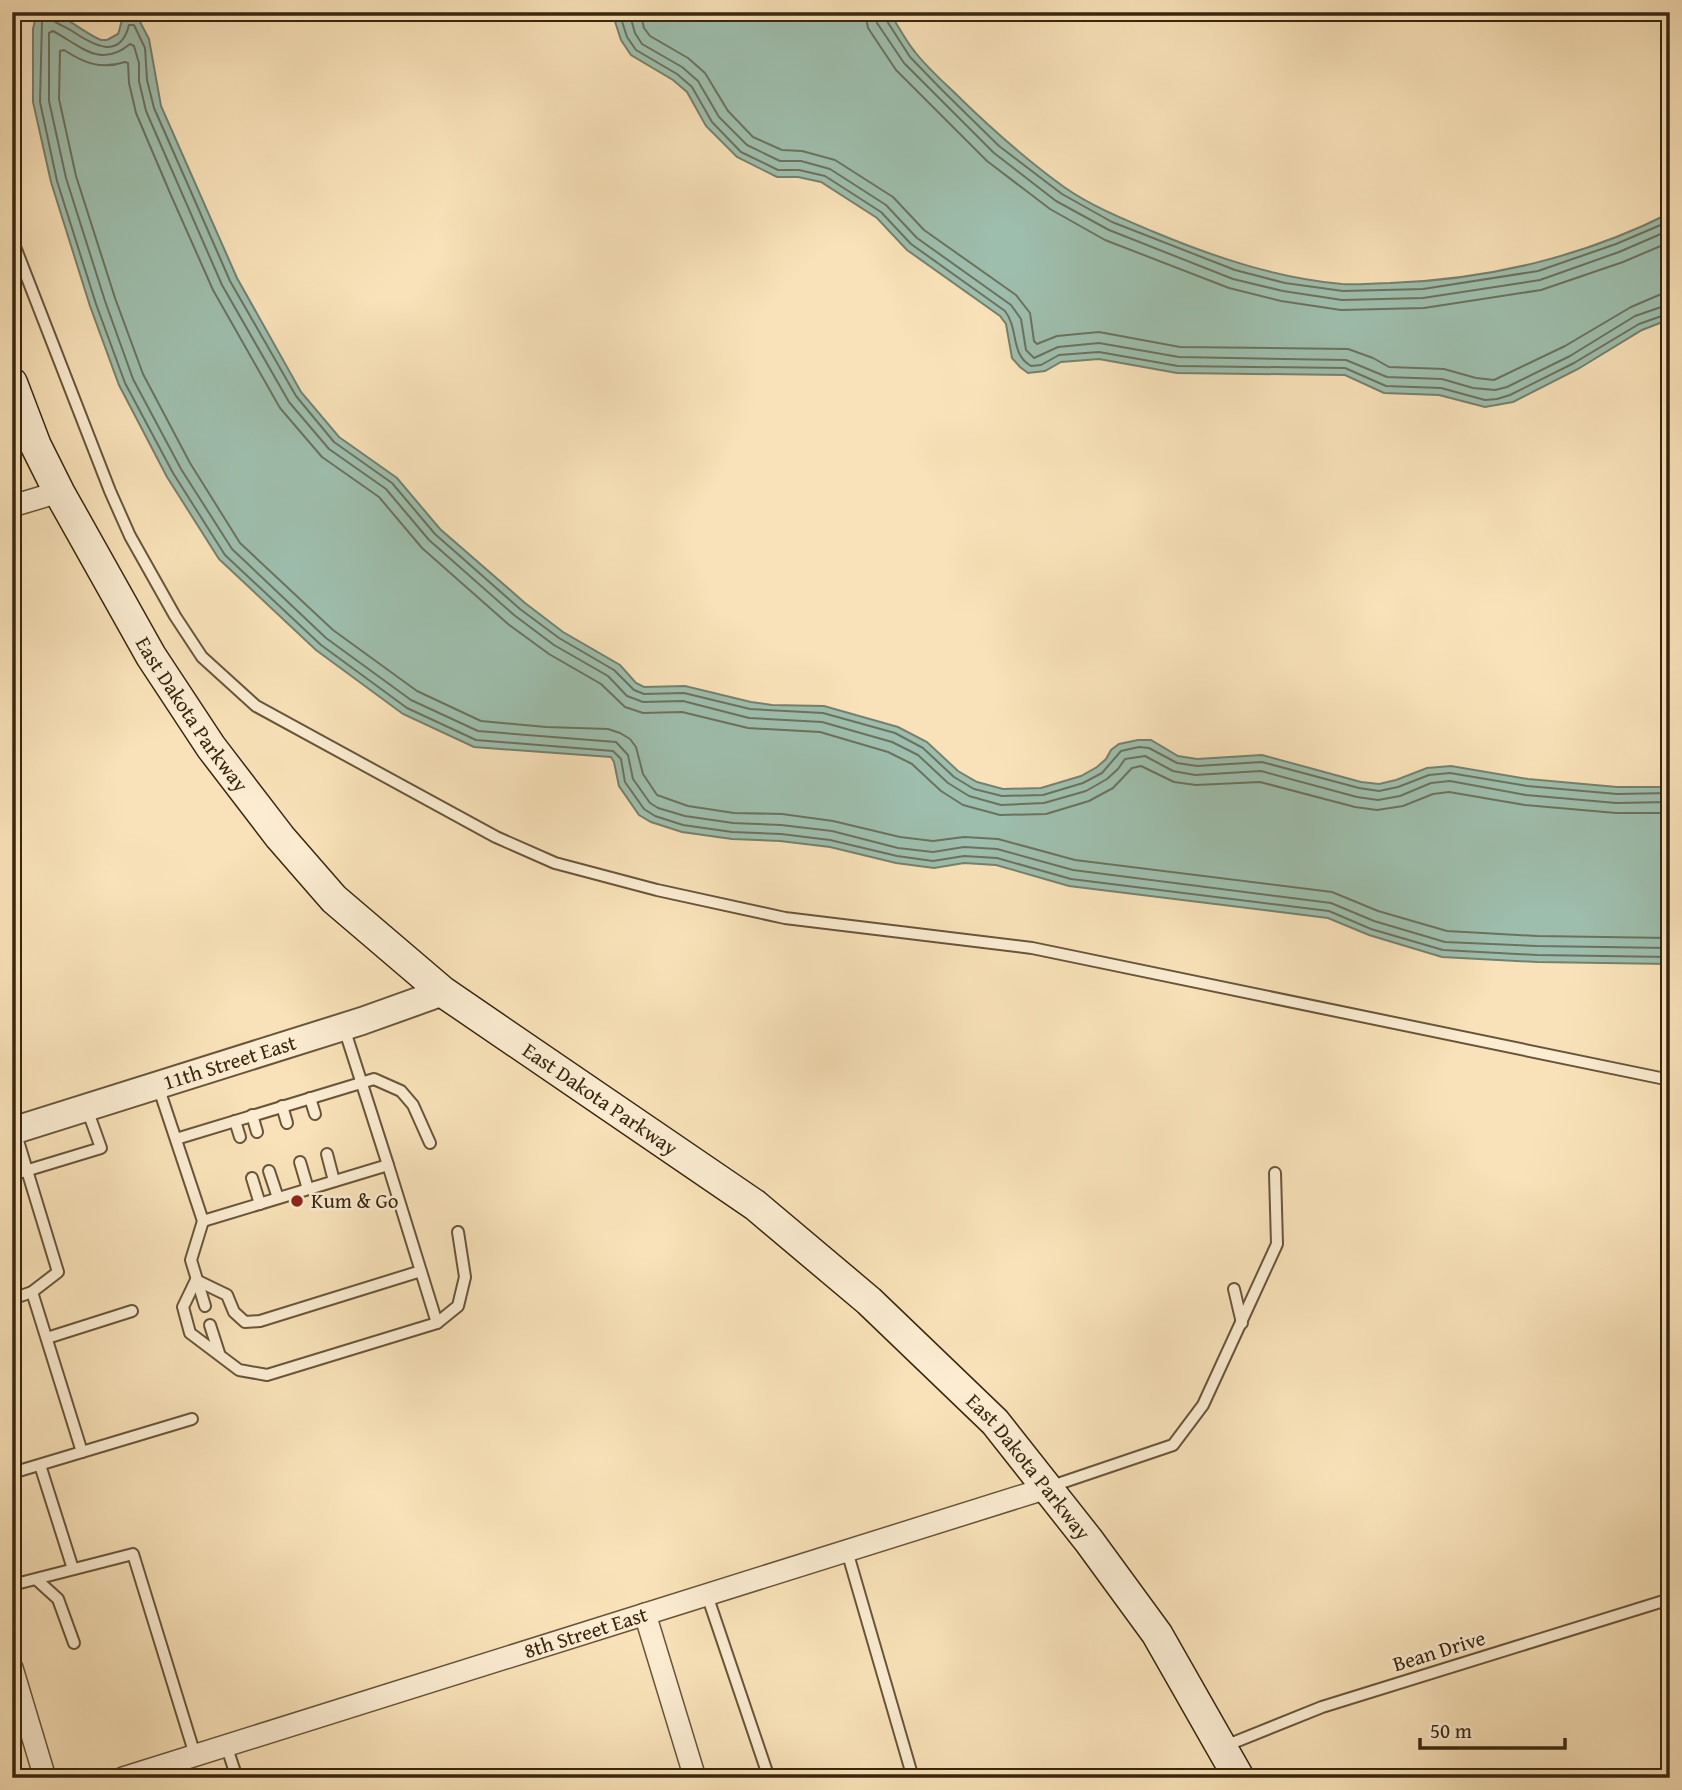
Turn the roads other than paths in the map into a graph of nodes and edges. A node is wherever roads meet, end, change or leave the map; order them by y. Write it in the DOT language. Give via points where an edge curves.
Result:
graph roads {
  1 [pos="12,239"];
  2 [pos="12,383"];
  3 [pos="59,492"];
  4 [pos="12,506"];
  5 [pos="443,992"];
  6 [pos="344,1027"];
  7 [pos="1670,1080"];
  8 [pos="362,1082"];
  9 [pos="158,1086"];
  10 [pos="310,1098"];
  11 [pos="282,1106"];
  12 [pos="87,1108"];
  13 [pos="315,1114"];
  14 [pos="251,1115"];
  15 [pos="235,1121"];
  16 [pos="287,1123"];
  17 [pos="14,1131"];
  18 [pos="257,1132"];
  19 [pos="240,1137"];
  20 [pos="176,1139"];
  21 [pos="430,1143"];
  22 [pos="327,1154"];
  23 [pos="300,1162"];
  24 [pos="388,1165"];
  25 [pos="28,1170"];
  26 [pos="270,1171"];
  27 [pos="1275,1173"];
  28 [pos="12,1175"];
  29 [pos="252,1178"];
  30 [pos="334,1181"];
  31 [pos="308,1189"];
  32 [pos="278,1198"];
  33 [pos="260,1203"];
  34 [pos="203,1221"];
  35 [pos="458,1232"];
  36 [pos="421,1271"];
  37 [pos="196,1280"];
  38 [pos="1234,1289"];
  39 [pos="33,1292"];
  40 [pos="12,1299"];
  41 [pos="205,1306"];
  42 [pos="132,1311"];
  43 [pos="1242,1322"];
  44 [pos="436,1323"];
  45 [pos="210,1325"];
  46 [pos="47,1338"];
  47 [pos="219,1353"];
  48 [pos="192,1419"];
  49 [pos="82,1452"];
  50 [pos="40,1465"];
  51 [pos="12,1473"];
  52 [pos="1047,1488"];
  53 [pos="847,1551"];
  54 [pos="73,1569"];
  55 [pos="37,1580"];
  56 [pos="12,1585"];
  57 [pos="707,1595"];
  58 [pos="1670,1599"];
  59 [pos="645,1614"];
  60 [pos="74,1643"];
  61 [pos="12,1668"];
  62 [pos="226,1745"];
  63 [pos="1222,1747"];
  64 [pos="195,1755"];
  65 [pos="45,1778"];
  66 [pos="122,1778"];
  67 [pos="237,1778"];
  68 [pos="695,1778"];
  69 [pos="769,1778"];
  70 [pos="913,1778"];
  71 [pos="1240,1778"];
  1 -- 7 [label="lane" via="120,513 202,657 256,706 496,837 555,863 773,916 1032,948"];
  2 -- 3 [label="main road, East Dakota Parkway"];
  3 -- 4 [label="street"];
  3 -- 5 [label="main road, East Dakota Parkway" via="152,656 211,747 334,899"];
  5 -- 6 [label="street, 11th Street East"];
  5 -- 52 [label="main road, East Dakota Parkway" via="755,1205 869,1301 985,1413"];
  6 -- 8 [label="lane"];
  6 -- 9 [label="street, 11th Street East"];
  8 -- 10 [label="lane"];
  8 -- 21 [label="lane" via="374,1079 401,1091 414,1105"];
  8 -- 24 [label="lane"];
  9 -- 12 [label="street, 11th Street East"];
  9 -- 20 [label="lane"];
  10 -- 11 [label="lane"];
  10 -- 13 [label="lane"];
  11 -- 14 [label="lane"];
  11 -- 16 [label="lane"];
  12 -- 17 [label="street, 11th Street East"];
  12 -- 25 [label="lane" via="101,1148"];
  14 -- 15 [label="lane"];
  14 -- 18 [label="lane"];
  15 -- 19 [label="lane"];
  15 -- 20 [label="lane"];
  17 -- 25 [label="lane"];
  20 -- 34 [label="lane"];
  22 -- 30 [label="lane"];
  23 -- 31 [label="lane"];
  24 -- 30 [label="lane"];
  24 -- 36 [label="lane"];
  25 -- 28 [label="lane"];
  25 -- 39 [label="lane" via="58,1272"];
  26 -- 32 [label="lane"];
  27 -- 43 [label="lane" via="1278,1244"];
  29 -- 33 [label="lane"];
  30 -- 31 [label="lane"];
  31 -- 32 [label="lane"];
  32 -- 33 [label="lane"];
  33 -- 34 [label="lane"];
  34 -- 37 [label="lane" via="191,1261"];
  35 -- 44 [label="lane" via="465,1277 458,1306"];
  36 -- 37 [label="lane" via="245,1322 234,1312 227,1295"];
  36 -- 44 [label="lane"];
  37 -- 41 [label="lane"];
  37 -- 47 [label="lane" via="183,1307 190,1333"];
  38 -- 43 [label="lane"];
  39 -- 40 [label="lane"];
  39 -- 46 [label="lane"];
  42 -- 46 [label="lane"];
  43 -- 52 [label="lane" via="1203,1405 1173,1445"];
  44 -- 47 [label="lane" via="267,1375 239,1370"];
  45 -- 47 [label="lane"];
  46 -- 49 [label="lane"];
  48 -- 49 [label="lane"];
  49 -- 50 [label="lane"];
  50 -- 51 [label="lane"];
  50 -- 54 [label="lane"];
  52 -- 53 [label="street, 8th Street East"];
  52 -- 63 [label="main road, East Dakota Parkway" via="1157,1634"];
  53 -- 57 [label="street, 8th Street East"];
  53 -- 70 [label="lane"];
  54 -- 55 [label="lane"];
  54 -- 64 [label="lane" via="132,1553"];
  55 -- 56 [label="lane"];
  55 -- 60 [label="lane" via="58,1600"];
  57 -- 59 [label="street, 8th Street East"];
  57 -- 69 [label="lane"];
  58 -- 63 [label="lane, Bean Drive" via="1322,1707"];
  59 -- 62 [label="street, 8th Street East"];
  59 -- 68 [label="street"];
  61 -- 65 [label="street"];
  62 -- 64 [label="street, 8th Street East"];
  62 -- 67 [label="lane"];
  63 -- 71 [label="main road, East Dakota Parkway"];
  64 -- 66 [label="street, 8th Street East"];
}
